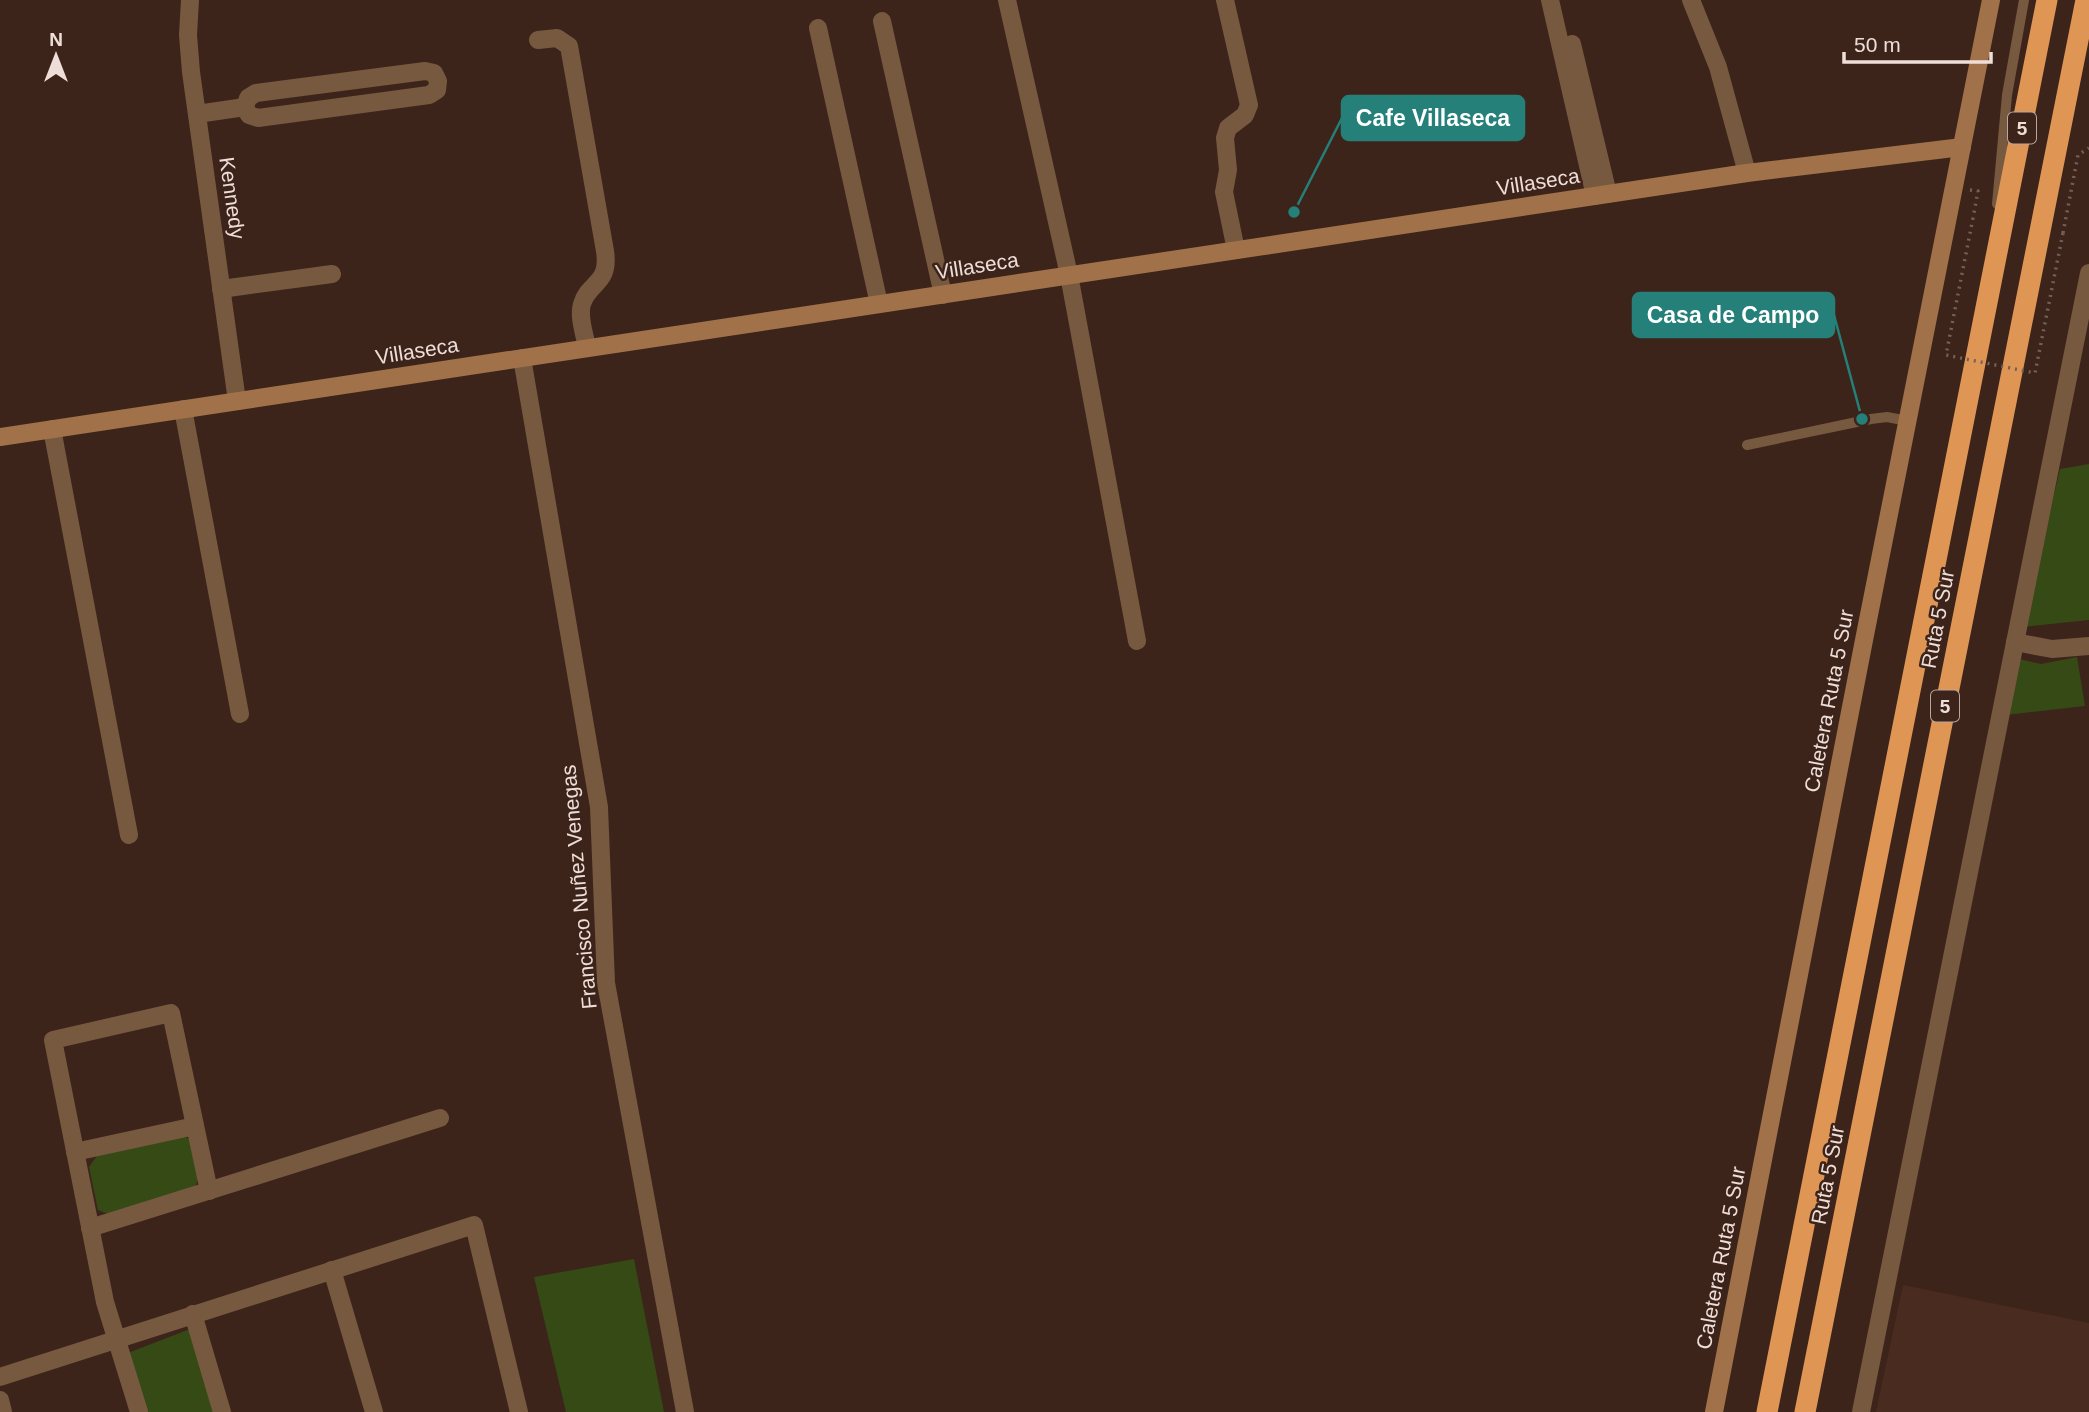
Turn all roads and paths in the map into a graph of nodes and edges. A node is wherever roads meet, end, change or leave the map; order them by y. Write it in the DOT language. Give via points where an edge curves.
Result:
graph roads {
  1 [pos="190,0"];
  2 [pos="1007,0"];
  3 [pos="1225,0"];
  4 [pos="1550,0"];
  5 [pos="1562,0"];
  6 [pos="1690,0"];
  7 [pos="1991,0"];
  8 [pos="2024,0"];
  9 [pos="2047,0"];
  10 [pos="2086,0"];
  11 [pos="882,21"];
  12 [pos="818,28"];
  13 [pos="538,40"];
  14 [pos="347,81"];
  15 [pos="350,106"];
  16 [pos="245,107"];
  17 [pos="197,114"];
  18 [pos="1962,147"];
  19 [pos="2089,148"];
  20 [pos="1746,173"];
  21 [pos="1602,195"];
  22 [pos="1973,218"];
  23 [pos="1236,250"];
  24 [pos="1996,255"];
  25 [pos="332,274"];
  26 [pos="2089,274"];
  27 [pos="1069,275"];
  28 [pos="221,289"];
  29 [pos="943,295"];
  30 [pos="879,304"];
  31 [pos="587,348"];
  32 [pos="522,358"];
  33 [pos="237,401"];
  34 [pos="183,409"];
  35 [pos="1908,421"];
  36 [pos="52,429"];
  37 [pos="0,437"];
  38 [pos="1747,444"];
  39 [pos="1137,641"];
  40 [pos="2015,642"];
  41 [pos="2089,646"];
  42 [pos="240,713"];
  43 [pos="129,835"];
  44 [pos="440,1118"];
  45 [pos="195,1126"];
  46 [pos="75,1152"];
  47 [pos="209,1191"];
  48 [pos="90,1228"];
  49 [pos="332,1270"];
  50 [pos="193,1314"];
  51 [pos="116,1339"];
  52 [pos="0,1377"];
  53 [pos="0,1400"];
  54 [pos="4,1412"];
  55 [pos="139,1412"];
  56 [pos="222,1412"];
  57 [pos="374,1412"];
  58 [pos="519,1412"];
  59 [pos="685,1412"];
  60 [pos="1714,1412"];
  61 [pos="1767,1412"];
  62 [pos="1805,1412"];
  63 [pos="1861,1412"];
  1 -- 17 [label="street, Kennedy" via="189,54"];
  2 -- 27 [label="street"];
  3 -- 23 [label="street" via="1249,105 1245,115 1228,128 1226,138 1224,192"];
  4 -- 21 [label="street"];
  5 -- 21 [label="street"];
  6 -- 20 [label="street" via="1718,66"];
  7 -- 18 [label="main road, Caletera Ruta 5 Sur"];
  8 -- 24 [label="lane" via="2001,144"];
  9 -- 24 [label="highway, Ruta 5 Sur / 5"];
  10 -- 62 [label="highway, Ruta 5 Sur / 5"];
  11 -- 29 [label="street"];
  12 -- 30 [label="street"];
  13 -- 31 [label="street" via="557,38 569,46 607,261 603,278 581,309"];
  14 -- 15 [label="street"];
  14 -- 15 [label="street" via="425,71 438,81 437,90 429,95"];
  14 -- 16 [label="street" via="256,93"];
  15 -- 16 [label="street" via="258,118 249,115"];
  16 -- 17 [label="street"];
  17 -- 28 [label="street, Kennedy"];
  18 -- 20 [label="main road, Villaseca"];
  18 -- 35 [label="main road, Caletera Ruta 5 Sur"];
  19 -- 22 [label="path, bridge" via="2078,155 2035,373 1946,355"];
  20 -- 21 [label="main road, Villaseca"];
  21 -- 23 [label="main road, Villaseca"];
  23 -- 27 [label="main road, Villaseca"];
  24 -- 61 [label="highway, Ruta 5 Sur / 5"];
  25 -- 28 [label="street"];
  26 -- 40 [label="street"];
  27 -- 29 [label="main road, Villaseca"];
  27 -- 39 [label="street"];
  28 -- 33 [label="street, Kennedy"];
  29 -- 30 [label="main road, Villaseca"];
  30 -- 31 [label="main road, Villaseca"];
  31 -- 32 [label="main road, Villaseca"];
  32 -- 33 [label="main road, Villaseca"];
  32 -- 59 [label="street, Francisco Nuñez Venegas" via="599,807 606,983"];
  33 -- 34 [label="main road, Villaseca"];
  34 -- 36 [label="main road, Villaseca"];
  34 -- 42 [label="street"];
  35 -- 38 [label="lane" via="1871,419"];
  35 -- 60 [label="main road, Caletera Ruta 5 Sur"];
  36 -- 37 [label="main road, Villaseca"];
  36 -- 43 [label="street"];
  40 -- 41 [label="street" via="2052,649"];
  40 -- 63 [label="street"];
  44 -- 47 [label="street"];
  45 -- 46 [label="street"];
  45 -- 46 [label="street" via="171,1013 53,1040"];
  45 -- 47 [label="street"];
  46 -- 48 [label="street"];
  47 -- 48 [label="street"];
  48 -- 51 [label="street"];
  49 -- 50 [label="street"];
  49 -- 57 [label="street"];
  49 -- 58 [label="street" via="474,1225"];
  50 -- 51 [label="street"];
  50 -- 56 [label="street"];
  51 -- 52 [label="street"];
  51 -- 55 [label="street"];
  53 -- 54 [label="street"];
}
